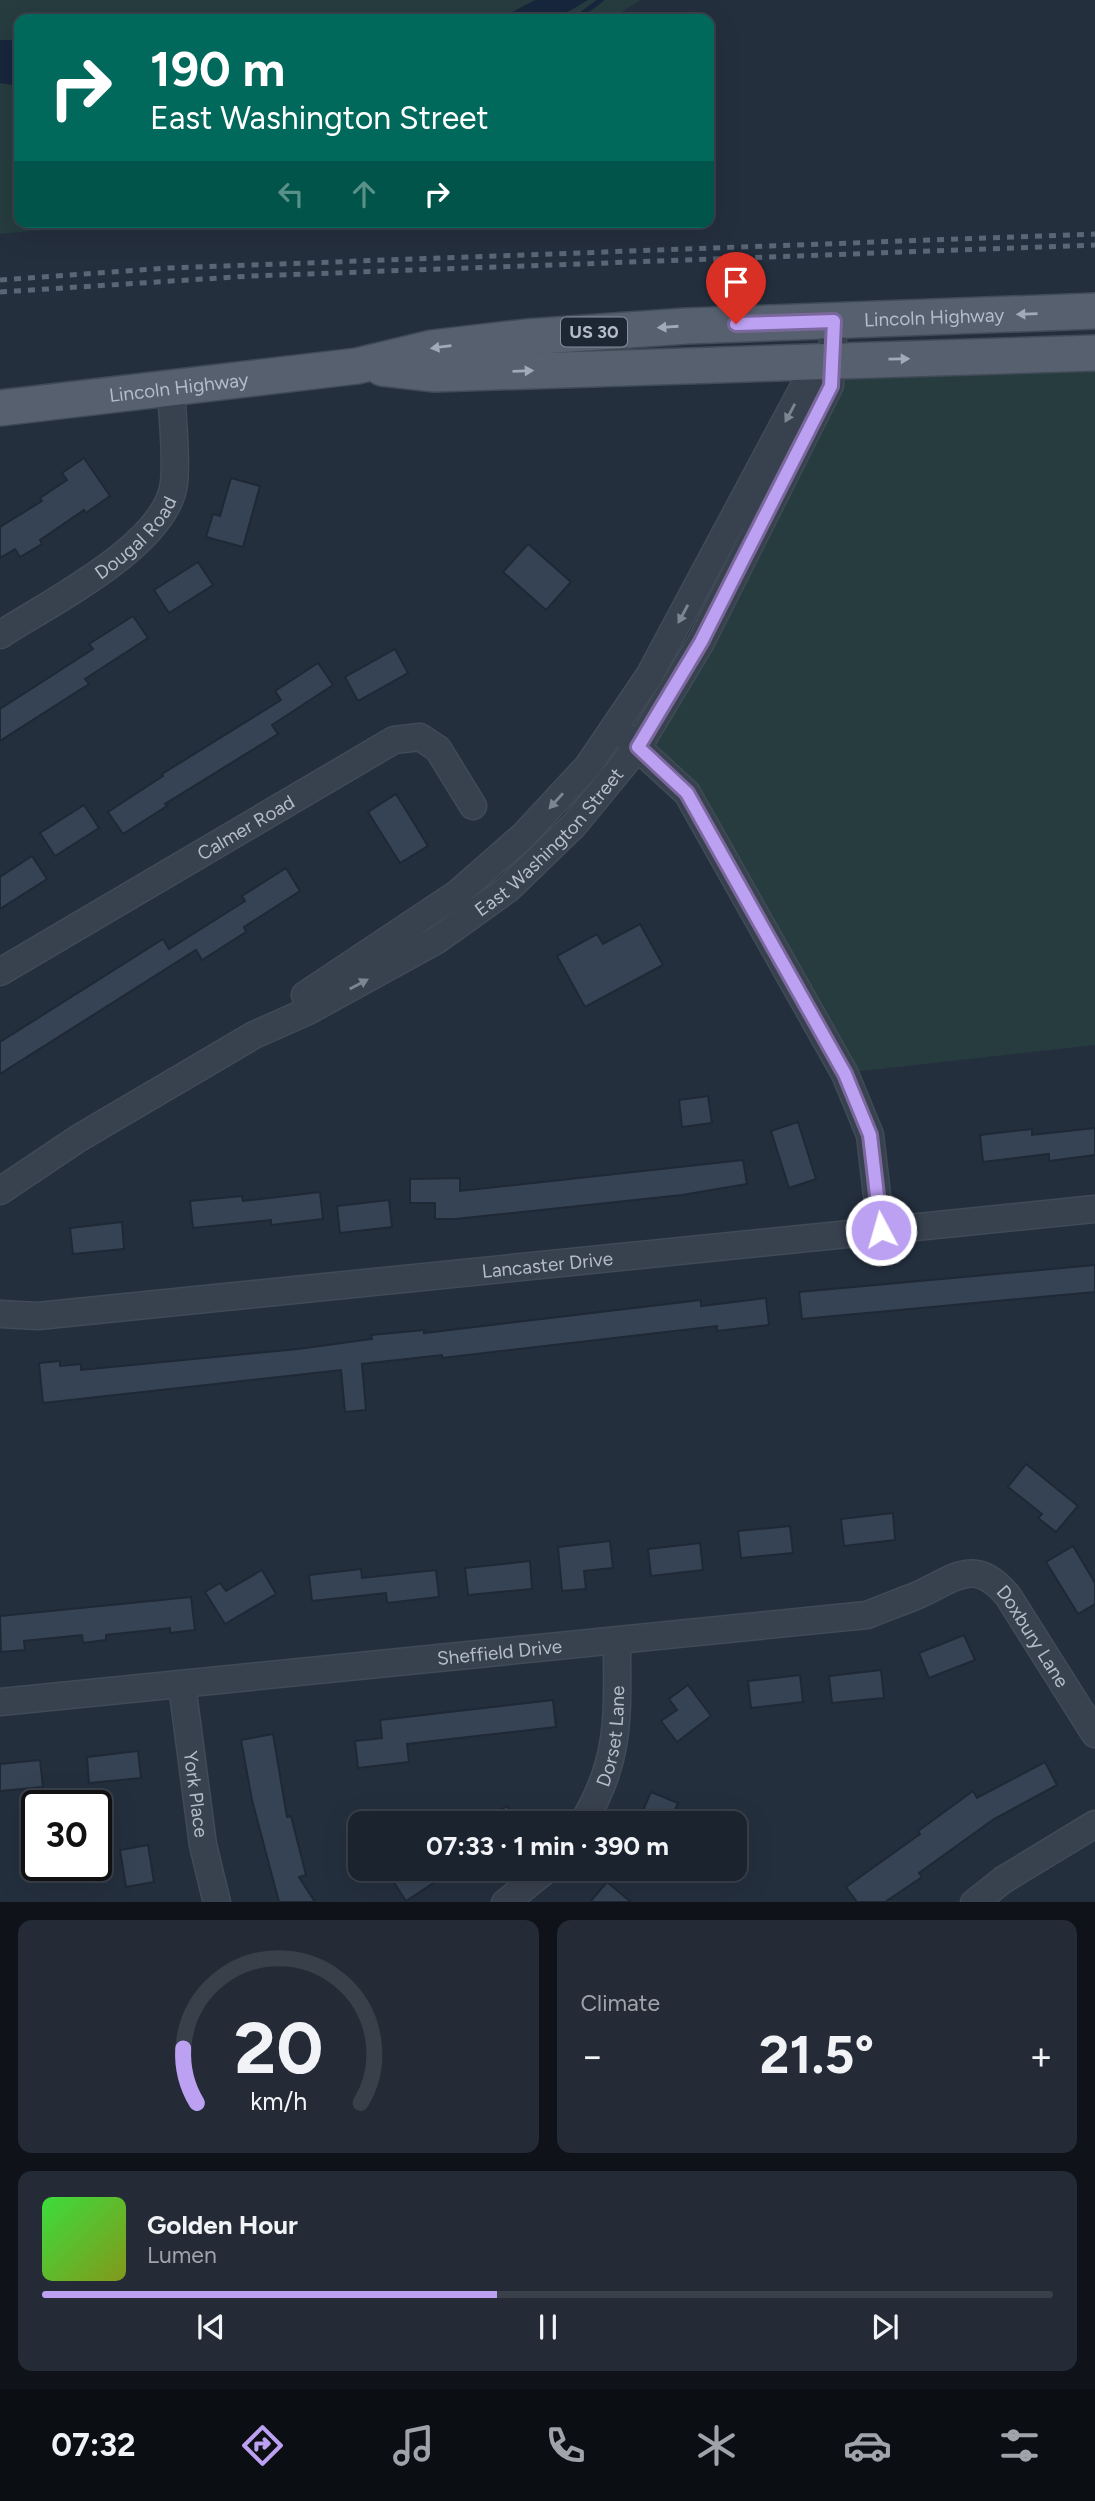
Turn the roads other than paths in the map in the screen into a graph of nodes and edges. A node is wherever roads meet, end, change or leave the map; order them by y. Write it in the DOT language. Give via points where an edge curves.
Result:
graph roads {
  1 [pos="1095,311"];
  2 [pos="834,321"];
  3 [pos="1095,353"];
  4 [pos="831,360"];
  5 [pos="357,366"];
  6 [pos="171,386"];
  7 [pos="0,408"];
  8 [pos="0,635"];
  9 [pos="616,728"];
  10 [pos="638,747"];
  11 [pos="473,806"];
  12 [pos="0,972"];
  13 [pos="254,1035"];
  14 [pos="0,1191"];
  15 [pos="1095,1209"];
  16 [pos="881,1230"];
  17 [pos="0,1314"];
  18 [pos="992,1578"];
  19 [pos="617,1641"];
  20 [pos="182,1685"];
  21 [pos="0,1702"];
  22 [pos="1095,1734"];
  23 [pos="589,1811"];
  24 [pos="1095,1824"];
  25 [pos="532,1881"];
  26 [pos="217,1902"];
  27 [pos="505,1902"];
  28 [pos="974,1902"];
  1 -- 2 [label="main road, Lincoln Highway / US 30, one-way"];
  2 -- 4 [label="street, East Washington Street"];
  2 -- 5 [label="main road, Lincoln Highway / US 30, one-way" via="527,337 432,348"];
  4 -- 3 [label="main road, Lincoln Highway / US 30, one-way"];
  5 -- 4 [label="main road, Lincoln Highway / US 30, one-way" via="435,374"];
  4 -- 9 [label="street, East Washington Street, one-way" via="810,375 677,626"];
  4 -- 10 [label="street, East Washington Street" via="831,386 701,642"];
  5 -- 6 [label="main road, Lincoln Highway / US 30"];
  6 -- 7 [label="main road, Lincoln Highway / US 30"];
  6 -- 8 [label="street, Dougal Road" via="174,485 160,520 126,554"];
  9 -- 10 [label="street"];
  9 -- 13 [label="street, East Washington Street, one-way" via="556,801 490,867 424,919 300,998"];
  13 -- 10 [label="street, East Washington Street, one-way" via="376,975 475,915 550,850"];
  10 -- 16 [label="street" via="687,793 845,1074 870,1135"];
  11 -- 12 [label="street, Calmer Road" via="438,749 420,737 394,740"];
  13 -- 14 [label="street, East Washington Street" via="79,1138"];
  15 -- 16 [label="street, Lancaster Drive"];
  16 -- 17 [label="street, Lancaster Drive" via="38,1316"];
  18 -- 19 [label="street, Sheffield Drive" via="976,1573 954,1576 867,1615"];
  18 -- 22 [label="street, Doxbury Lane" via="1009,1596"];
  19 -- 20 [label="street, Sheffield Drive"];
  19 -- 23 [label="street, Dorset Lane" via="617,1730 608,1774"];
  20 -- 21 [label="street, Sheffield Drive"];
  20 -- 26 [label="street, York Place" via="203,1845"];
  24 -- 28 [label="street"];
  25 -- 27 [label="street"];
}
